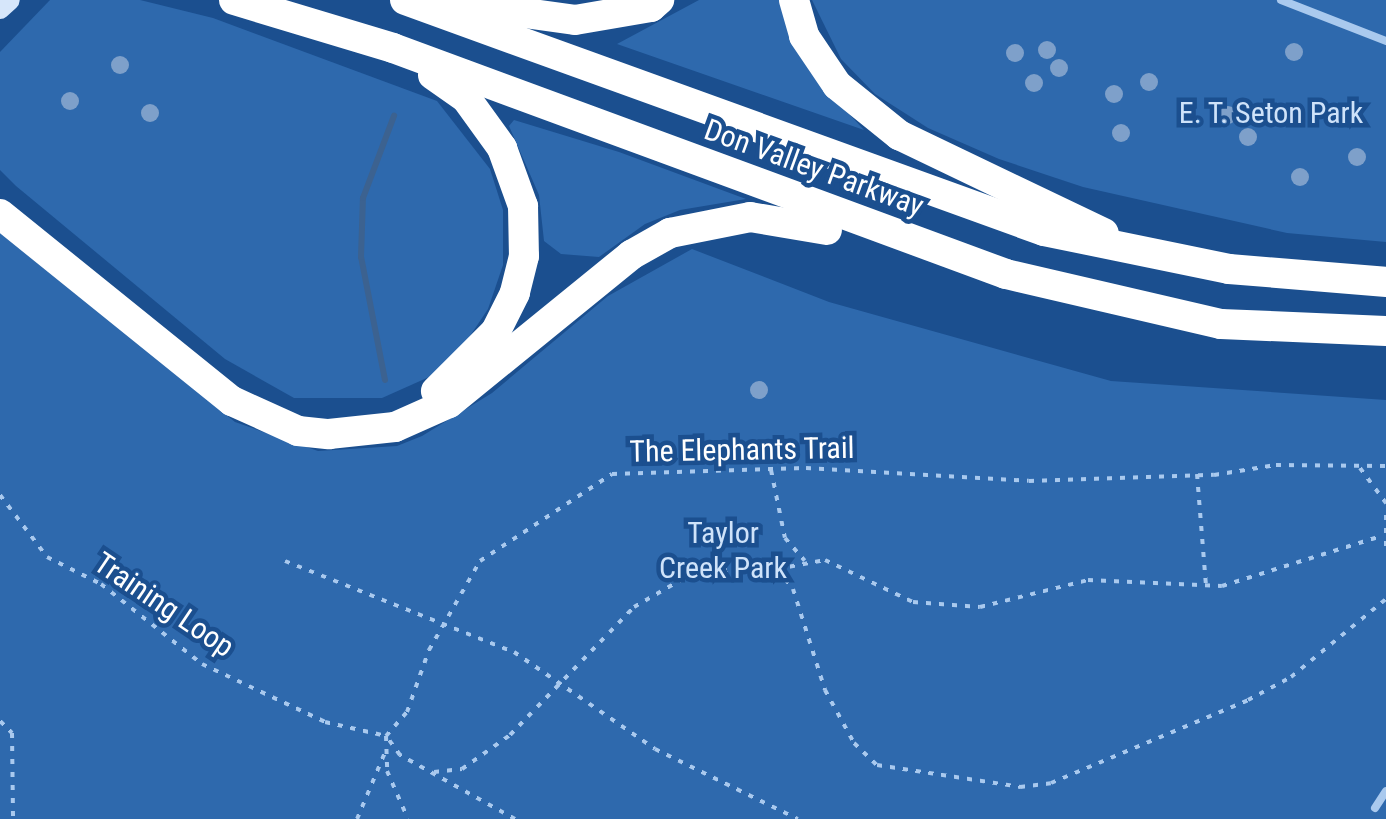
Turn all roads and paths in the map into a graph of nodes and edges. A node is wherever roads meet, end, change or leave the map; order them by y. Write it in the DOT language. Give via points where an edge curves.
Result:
graph roads {
  1 [pos="234,0"];
  2 [pos="406,0"];
  3 [pos="434,0"];
  4 [pos="659,0"];
  5 [pos="794,0"];
  6 [pos="1281,0"];
  7 [pos="1386,41"];
  8 [pos="393,48"];
  9 [pos="0,190"];
  10 [pos="0,214"];
  11 [pos="1142,253"];
  12 [pos="1006,274"];
  13 [pos="1386,282"];
  14 [pos="1386,331"];
  15 [pos="1386,466"];
  16 [pos="1360,468"];
  17 [pos="771,470"];
  18 [pos="1197,474"];
  19 [pos="0,494"];
  20 [pos="1386,502"];
  21 [pos="1386,516"];
  22 [pos="1382,536"];
  23 [pos="1386,552"];
  24 [pos="285,560"];
  25 [pos="804,561"];
  26 [pos="777,569"];
  27 [pos="1206,586"];
  28 [pos="1386,599"];
  29 [pos="442,626"];
  30 [pos="563,686"];
  31 [pos="0,721"];
  32 [pos="386,736"];
  33 [pos="386,750"];
  34 [pos="434,772"];
  35 [pos="1386,791"];
  36 [pos="1375,808"];
  37 [pos="14,819"];
  38 [pos="357,819"];
  39 [pos="408,819"];
  40 [pos="515,819"];
  41 [pos="798,819"];
  1 -- 8 [label="highway, Don Valley Parkway"];
  2 -- 11 [label="highway, Don Valley Parkway" via="946,200"];
  3 -- 4 [label="highway" via="575,20 651,8"];
  5 -- 11 [label="highway" via="804,36 837,85 899,136 1028,192"];
  6 -- 7 [label="lane"];
  8 -- 9 [label="highway" via="466,98 502,148 523,206 524,256 496,331 463,368 419,400 334,416 260,396 209,363"];
  8 -- 12 [label="highway, Don Valley Parkway"];
  10 -- 12 [label="highway" via="232,401 298,431 329,434 395,427 449,403 631,255 710,223 789,219 895,252"];
  11 -- 13 [label="highway, Don Valley Parkway" via="1229,270"];
  12 -- 14 [label="highway, Don Valley Parkway" via="1221,324"];
  15 -- 16 [label="path, The Elephants Trail"];
  16 -- 18 [label="path, The Elephants Trail" via="1276,465"];
  16 -- 20 [label="path"];
  17 -- 18 [label="path, The Elephants Trail" via="1029,481"];
  17 -- 25 [label="path" via="785,538"];
  17 -- 29 [label="path, The Elephants Trail" via="612,474 480,561"];
  18 -- 27 [label="path"];
  19 -- 32 [label="path, Training Loop" via="47,557 101,584 202,664 325,722"];
  21 -- 22 [label="path"];
  22 -- 23 [label="path"];
  22 -- 27 [label="path" via="1281,571"];
  24 -- 29 [label="path"];
  25 -- 26 [label="path"];
  25 -- 27 [label="path" via="826,560 883,592 955,608 1088,580 1130,577"];
  26 -- 28 [label="path" via="793,589 825,690 854,743 878,765 1020,787 1051,783 1248,700 1291,676"];
  26 -- 30 [label="path" via="754,565 684,578 597,639"];
  29 -- 30 [label="path" via="514,652"];
  29 -- 32 [label="path, The Elephants Trail" via="407,712"];
  30 -- 34 [label="path" via="462,769"];
  30 -- 41 [label="path" via="654,748"];
  31 -- 37 [label="path" via="12,733"];
  32 -- 33 [label="path"];
  32 -- 34 [label="path" via="400,755"];
  33 -- 38 [label="path" via="364,788"];
  33 -- 39 [label="path" via="387,771"];
  34 -- 40 [label="path"];
  35 -- 36 [label="lane"];
}
